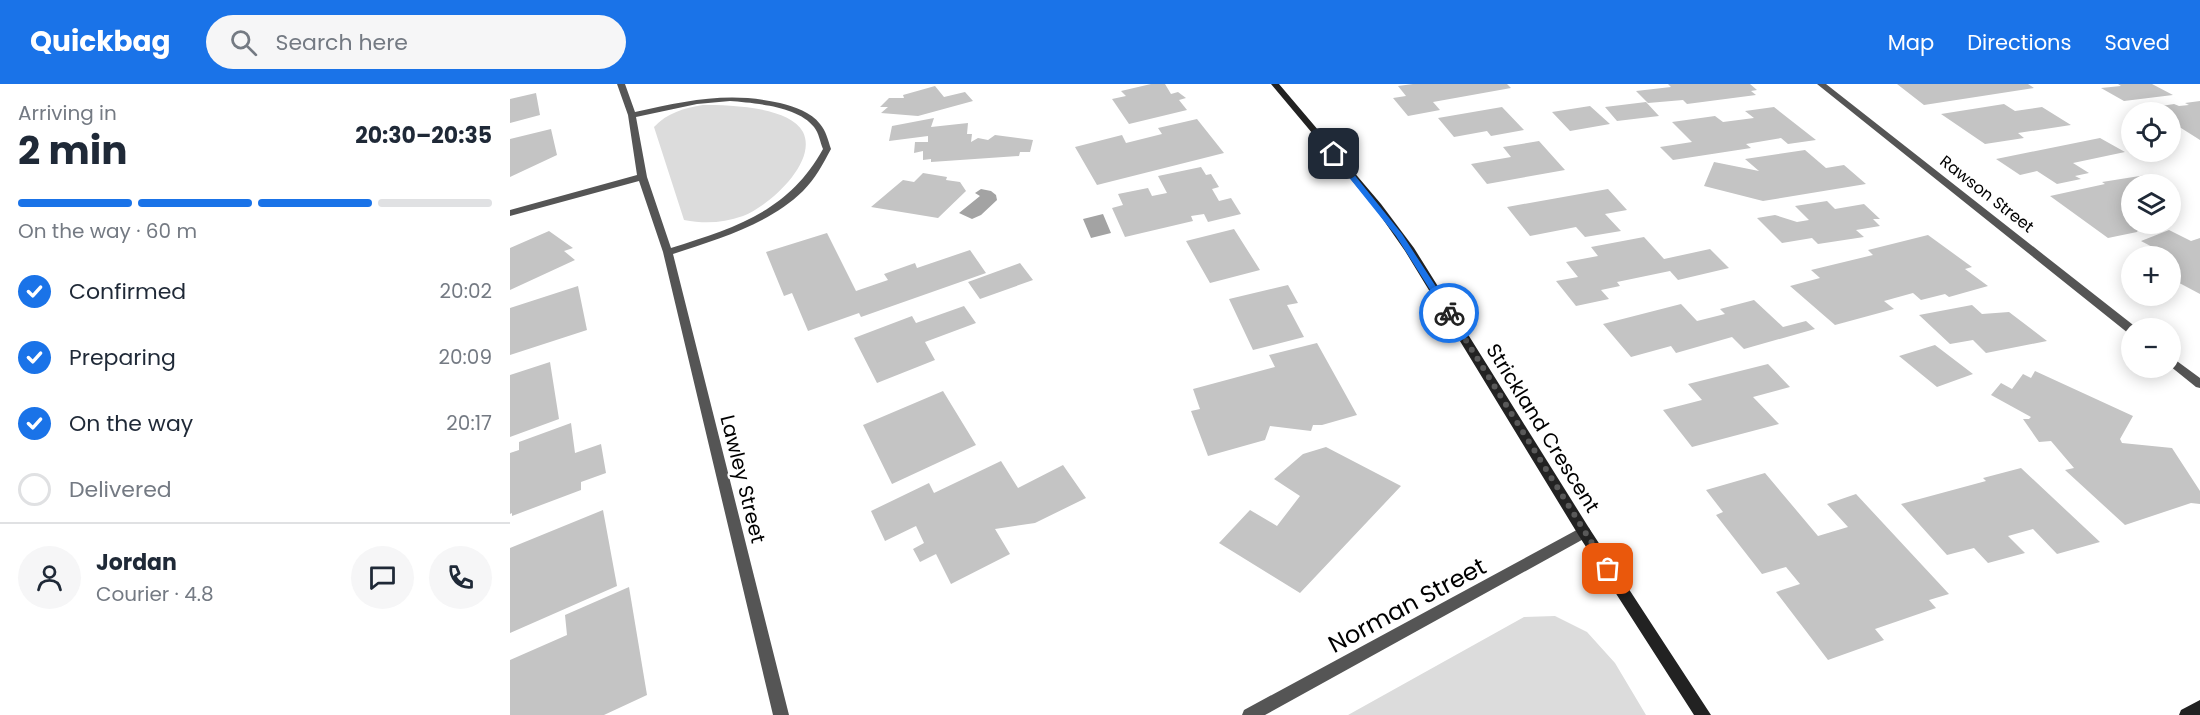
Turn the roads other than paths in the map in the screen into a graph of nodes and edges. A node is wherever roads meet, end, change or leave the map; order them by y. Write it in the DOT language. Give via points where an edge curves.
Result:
graph roads {
  1 [pos="621,84"];
  2 [pos="1275,84"];
  3 [pos="1821,84"];
  4 [pos="632,115"];
  5 [pos="642,177"];
  6 [pos="510,213"];
  7 [pos="668,252"];
  8 [pos="2121,321"];
  9 [pos="2181,369"];
  10 [pos="2200,384"];
  11 [pos="1584,532"];
  12 [pos="2200,708"];
  13 [pos="781,715"];
  14 [pos="1250,715"];
  15 [pos="1703,715"];
  16 [pos="2187,715"];
  1 -- 4 [label="street, Lawley Street"];
  2 -- 11 [label="street, Strickland Crescent" via="1410,250"];
  3 -- 8 [label="street, Rawson Street"];
  4 -- 5 [label="street, Lawley Street"];
  4 -- 7 [label="street" via="720,99 780,106 802,112 816,123 827,149 820,166 799,190 768,214 724,234"];
  5 -- 6 [label="street"];
  5 -- 7 [label="street, Lawley Street"];
  7 -- 13 [label="street, Lawley Street"];
  9 -- 10 [label="street"];
  11 -- 14 [label="street, Norman Street"];
  11 -- 15 [label="street, Strickland Crescent"];
  12 -- 16 [label="street"];
}
